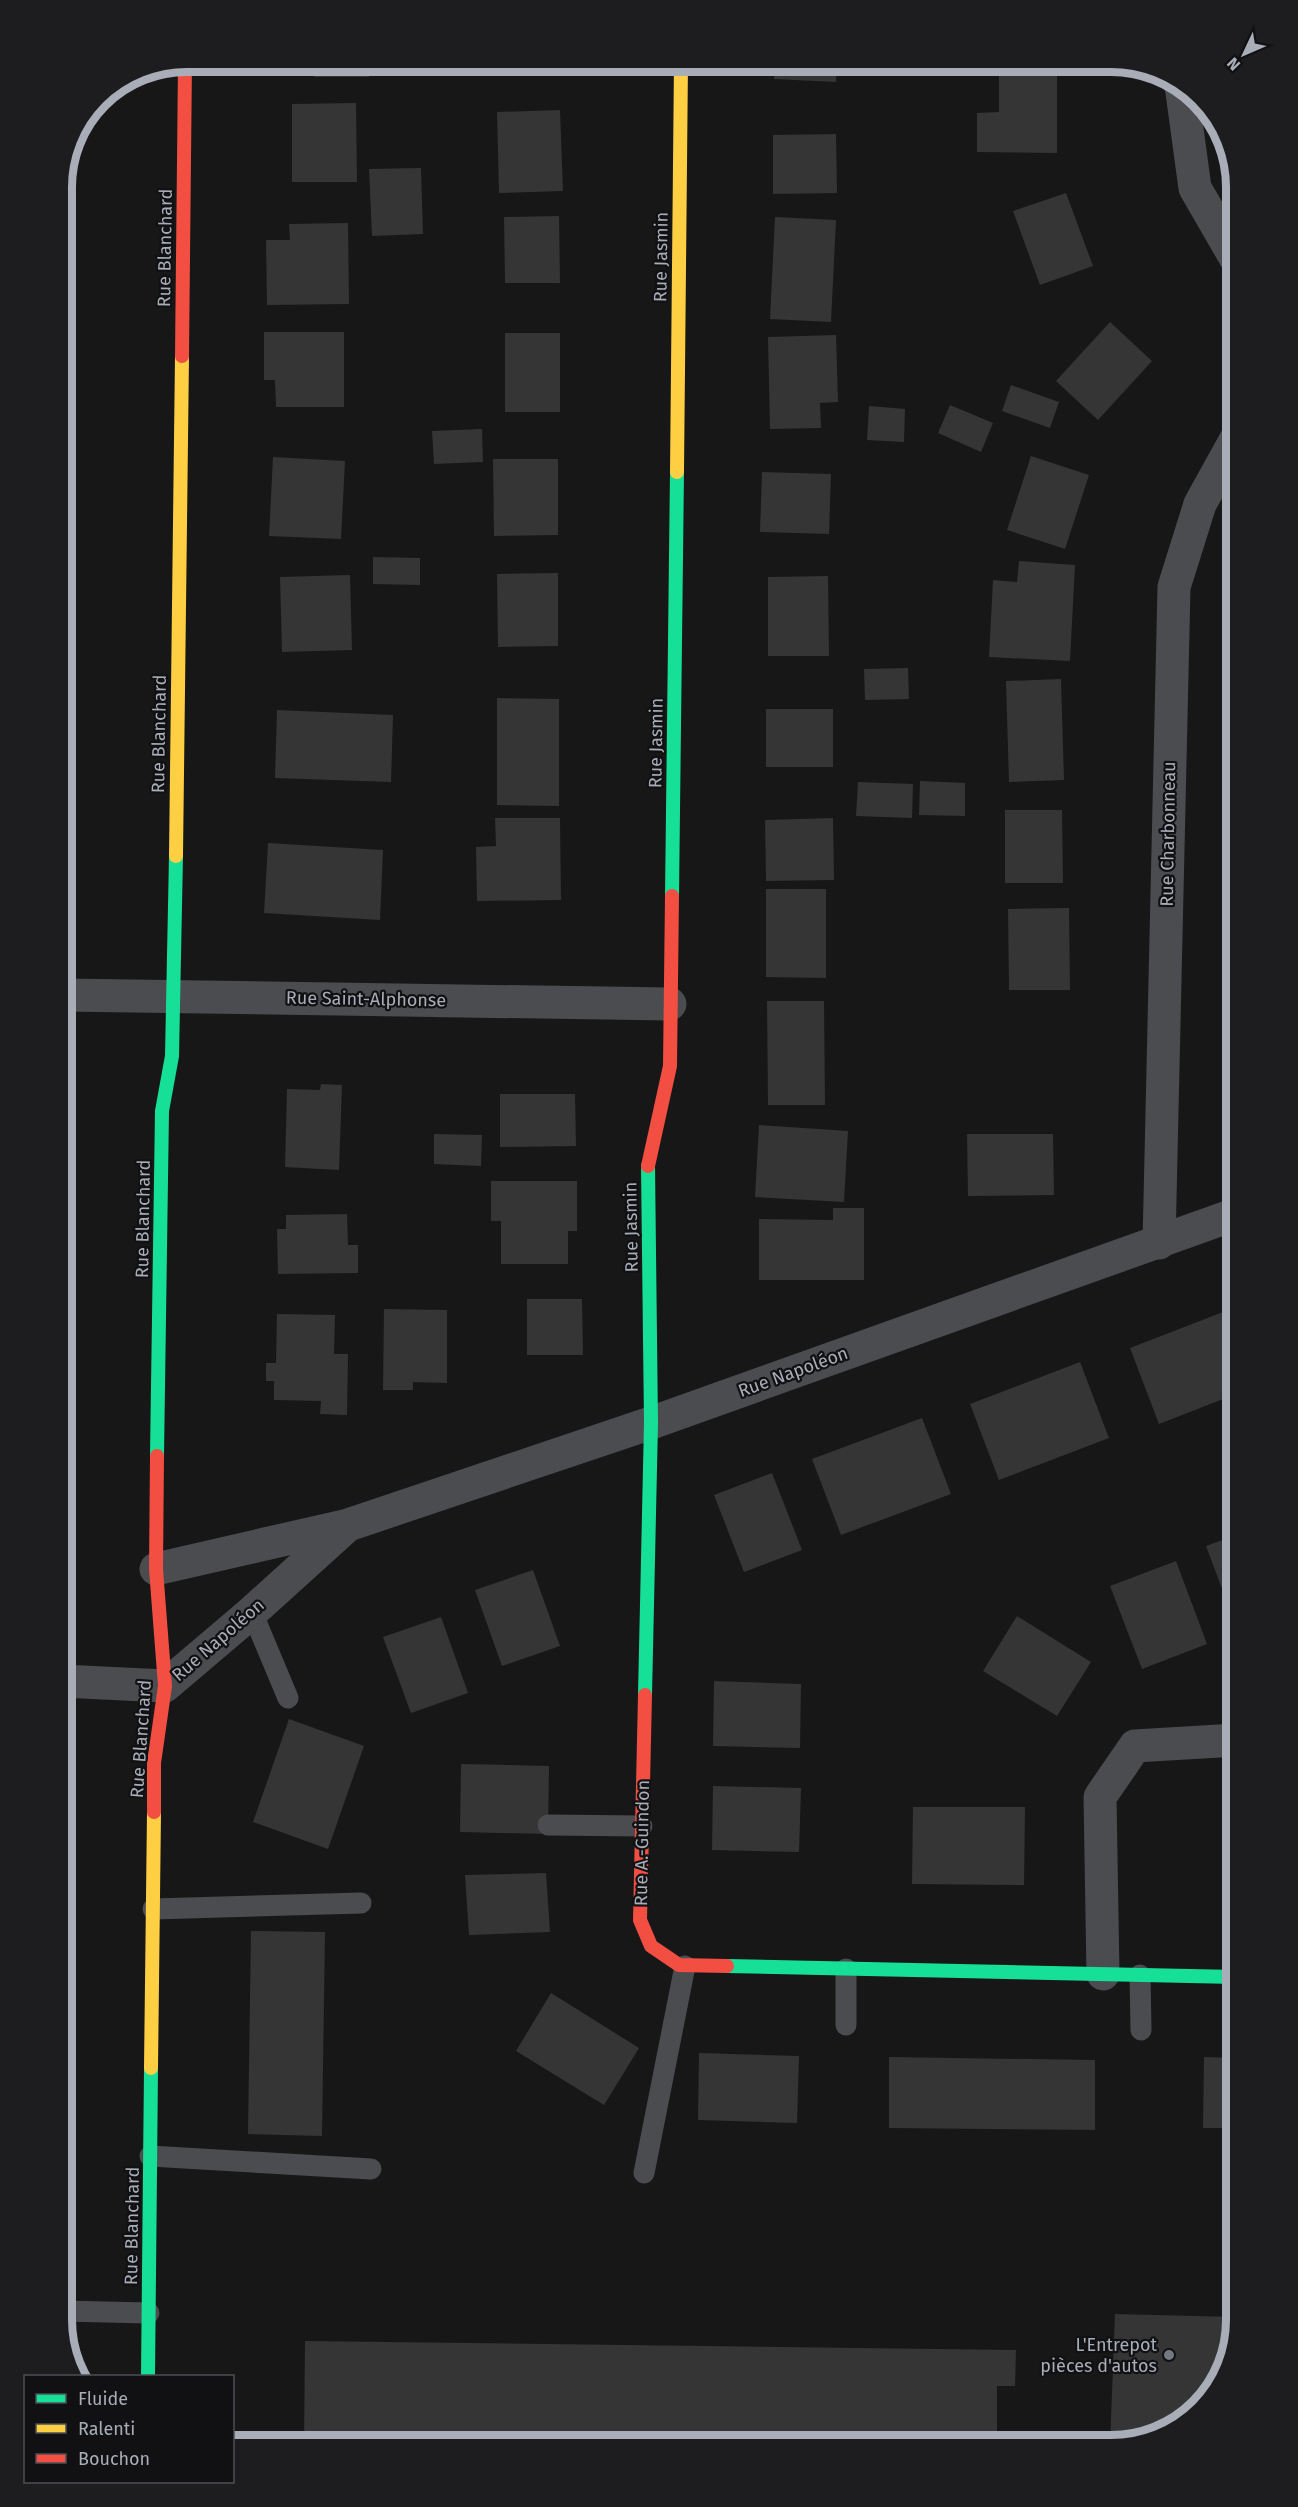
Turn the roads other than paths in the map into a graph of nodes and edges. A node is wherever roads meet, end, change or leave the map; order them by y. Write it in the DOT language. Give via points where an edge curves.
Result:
graph roads {
  1 [pos="185,72"];
  2 [pos="681,72"];
  3 [pos="1182,97"];
  4 [pos="1226,242"];
  5 [pos="1226,457"];
  6 [pos="72,995"];
  7 [pos="174,997"];
  8 [pos="670,1004"];
  9 [pos="1226,1218"];
  10 [pos="1159,1243"];
  11 [pos="651,1423"];
  12 [pos="348,1525"];
  13 [pos="156,1569"];
  14 [pos="252,1612"];
  15 [pos="72,1681"];
  16 [pos="165,1686"];
  17 [pos="288,1698"];
  18 [pos="1226,1741"];
  19 [pos="548,1825"];
  20 [pos="642,1826"];
  21 [pos="361,1902"];
  22 [pos="153,1909"];
  23 [pos="685,1966"];
  24 [pos="846,1969"];
  25 [pos="1103,1974"];
  26 [pos="1140,1975"];
  27 [pos="1226,1977"];
  28 [pos="846,2025"];
  29 [pos="1141,2030"];
  30 [pos="150,2156"];
  31 [pos="371,2169"];
  32 [pos="644,2173"];
  33 [pos="72,2311"];
  34 [pos="149,2313"];
  35 [pos="148,2375"];
  1 -- 7 [label="street, Rue Blanchard"];
  2 -- 8 [label="street, Rue Jasmin"];
  3 -- 4 [label="street" via="1195,188"];
  5 -- 10 [label="street, Rue Charbonneau" via="1200,504 1174,587"];
  6 -- 7 [label="street, Rue Saint-Alphonse"];
  7 -- 8 [label="street, Rue Saint-Alphonse"];
  7 -- 13 [label="street, Rue Blanchard" via="172,1056 162,1111"];
  8 -- 11 [label="street, Rue Jasmin" via="670,1066 648,1161"];
  9 -- 10 [label="street, Rue Napoléon"];
  10 -- 11 [label="street, Rue Napoléon"];
  11 -- 12 [label="street, Rue Napoléon"];
  11 -- 20 [label="street, Rue A.-Guindon"];
  12 -- 13 [label="street, Rue Napoléon"];
  12 -- 14 [label="street, Rue Napoléon"];
  13 -- 16 [label="street, Rue Blanchard"];
  14 -- 16 [label="street, Rue Napoléon"];
  14 -- 17 [label="lane"];
  15 -- 16 [label="street, Rue Napoléon"];
  16 -- 22 [label="street, Rue Blanchard" via="154,1763"];
  18 -- 25 [label="street" via="1135,1746 1100,1797"];
  19 -- 20 [label="lane"];
  20 -- 23 [label="street, Rue A.-Guindon" via="640,1920 651,1946"];
  21 -- 22 [label="lane"];
  22 -- 30 [label="street, Rue Blanchard"];
  23 -- 24 [label="street, Rue A.-Guindon"];
  23 -- 32 [label="lane"];
  24 -- 25 [label="street, Rue A.-Guindon"];
  24 -- 28 [label="lane"];
  25 -- 26 [label="street, Rue A.-Guindon"];
  26 -- 27 [label="street, Rue A.-Guindon"];
  26 -- 29 [label="lane"];
  30 -- 31 [label="lane"];
  30 -- 34 [label="street, Rue Blanchard"];
  33 -- 34 [label="lane"];
  34 -- 35 [label="street, Rue Blanchard"];
}
